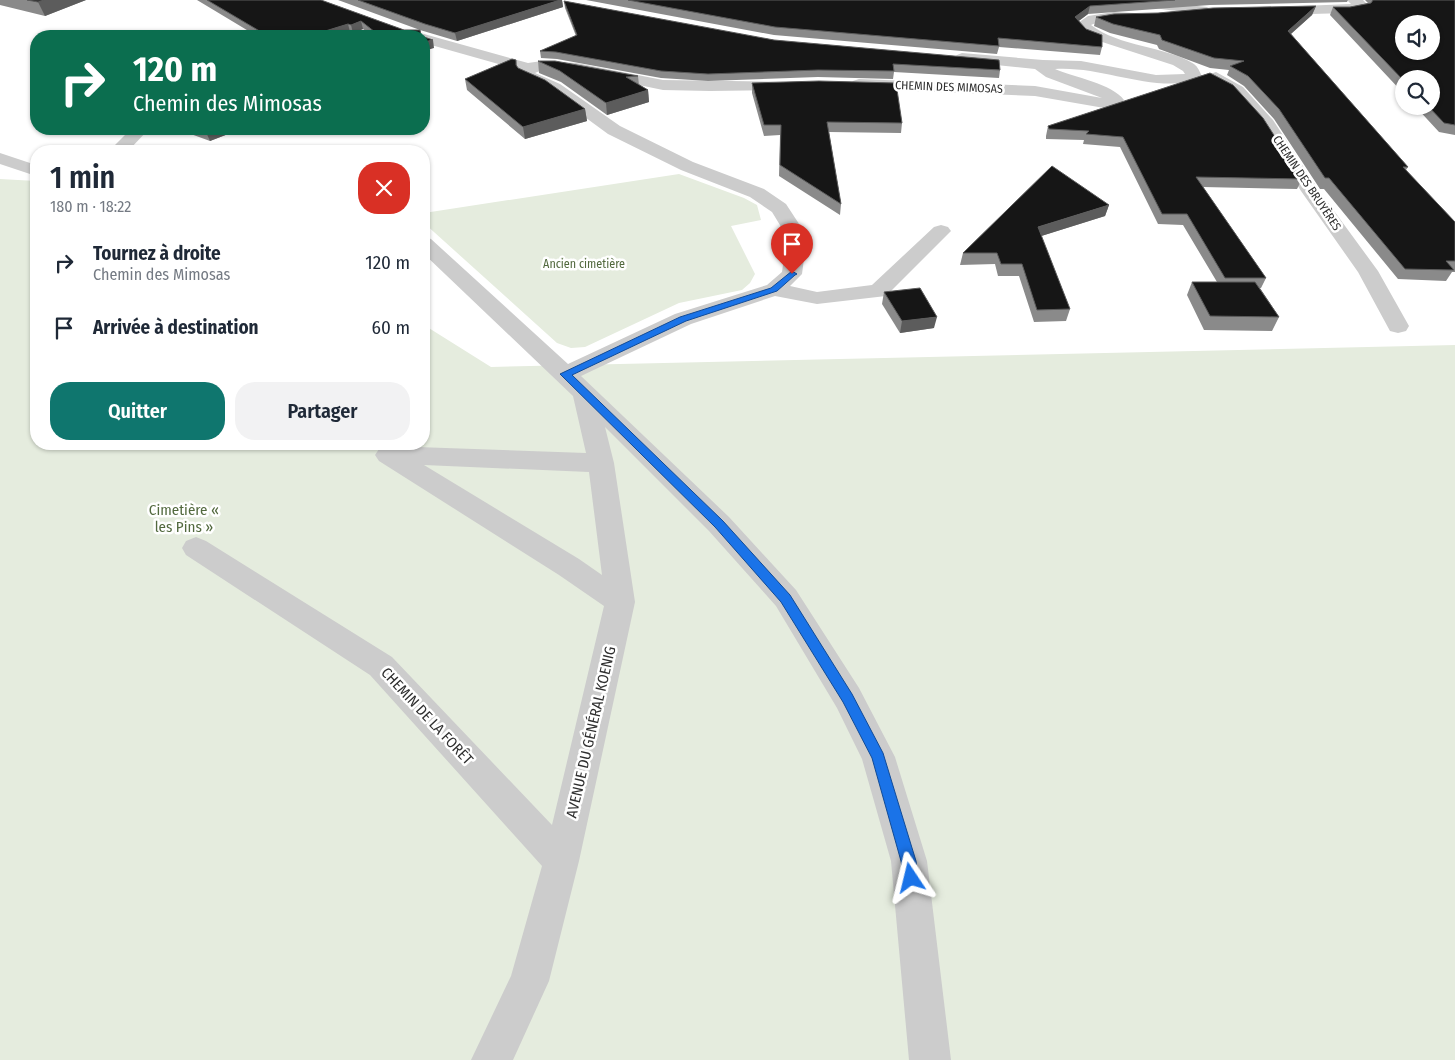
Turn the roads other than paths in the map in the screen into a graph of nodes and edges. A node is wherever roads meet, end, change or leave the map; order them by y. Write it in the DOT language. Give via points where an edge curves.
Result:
graph roads {
  1 [pos="1354,0"];
  2 [pos="1130,1"];
  3 [pos="1259,11"];
  4 [pos="430,39"];
  5 [pos="951,57"];
  6 [pos="1043,65"];
  7 [pos="528,68"];
  8 [pos="1190,68"];
  9 [pos="808,84"];
  10 [pos="846,84"];
  11 [pos="134,135"];
  12 [pos="124,145"];
  13 [pos="0,158"];
  14 [pos="30,169"];
  15 [pos="941,231"];
  16 [pos="430,249"];
  17 [pos="774,289"];
  18 [pos="1398,326"];
  19 [pos="575,384"];
  20 [pos="601,463"];
  21 [pos="196,548"];
  22 [pos="620,602"];
  23 [pos="561,861"];
  24 [pos="492,1060"];
  25 [pos="930,1060"];
  1 -- 3 [label="street" via="1362,6"];
  2 -- 8 [label="street" via="1213,11 1100,18 1082,26 1097,36"];
  4 -- 7 [label="street"];
  5 -- 6 [label="street"];
  6 -- 8 [label="street" via="1066,64 1161,80 1194,77"];
  6 -- 10 [label="street, CHEMIN DES MIMOSAS" via="1043,69 1054,76 1108,94 1116,100 1110,104 1098,103 1035,91 992,88"];
  7 -- 9 [label="street" via="557,66 661,85 708,88"];
  7 -- 17 [label="street" via="528,74 554,87 614,130 687,166 757,193 779,208 793,230 795,251 792,274"];
  8 -- 18 [label="street, CHEMIN DES BRUYÈRES" via="1213,76 1237,90 1267,124 1310,191 1368,271"];
  11 -- 12 [label="street"];
  13 -- 14 [label="street"];
  15 -- 17 [label="street" via="878,291 817,298"];
  16 -- 19 [label="street"];
  17 -- 19 [label="street" via="683,319"];
  19 -- 20 [label="street, AVENUE DU GÉNÉRAL KOENIG"];
  19 -- 25 [label="street" via="719,524 786,598 848,698 878,758 908,861"];
  20 -- 22 [label="street, AVENUE DU GÉNÉRAL KOENIG"];
  20 -- 22 [label="street" via="388,455"];
  21 -- 23 [label="street, CHEMIN DE LA FORÊT" via="382,666"];
  22 -- 23 [label="street, AVENUE DU GÉNÉRAL KOENIG"];
  23 -- 24 [label="street, AVENUE DU GÉNÉRAL KOENIG" via="529,982"];
}
